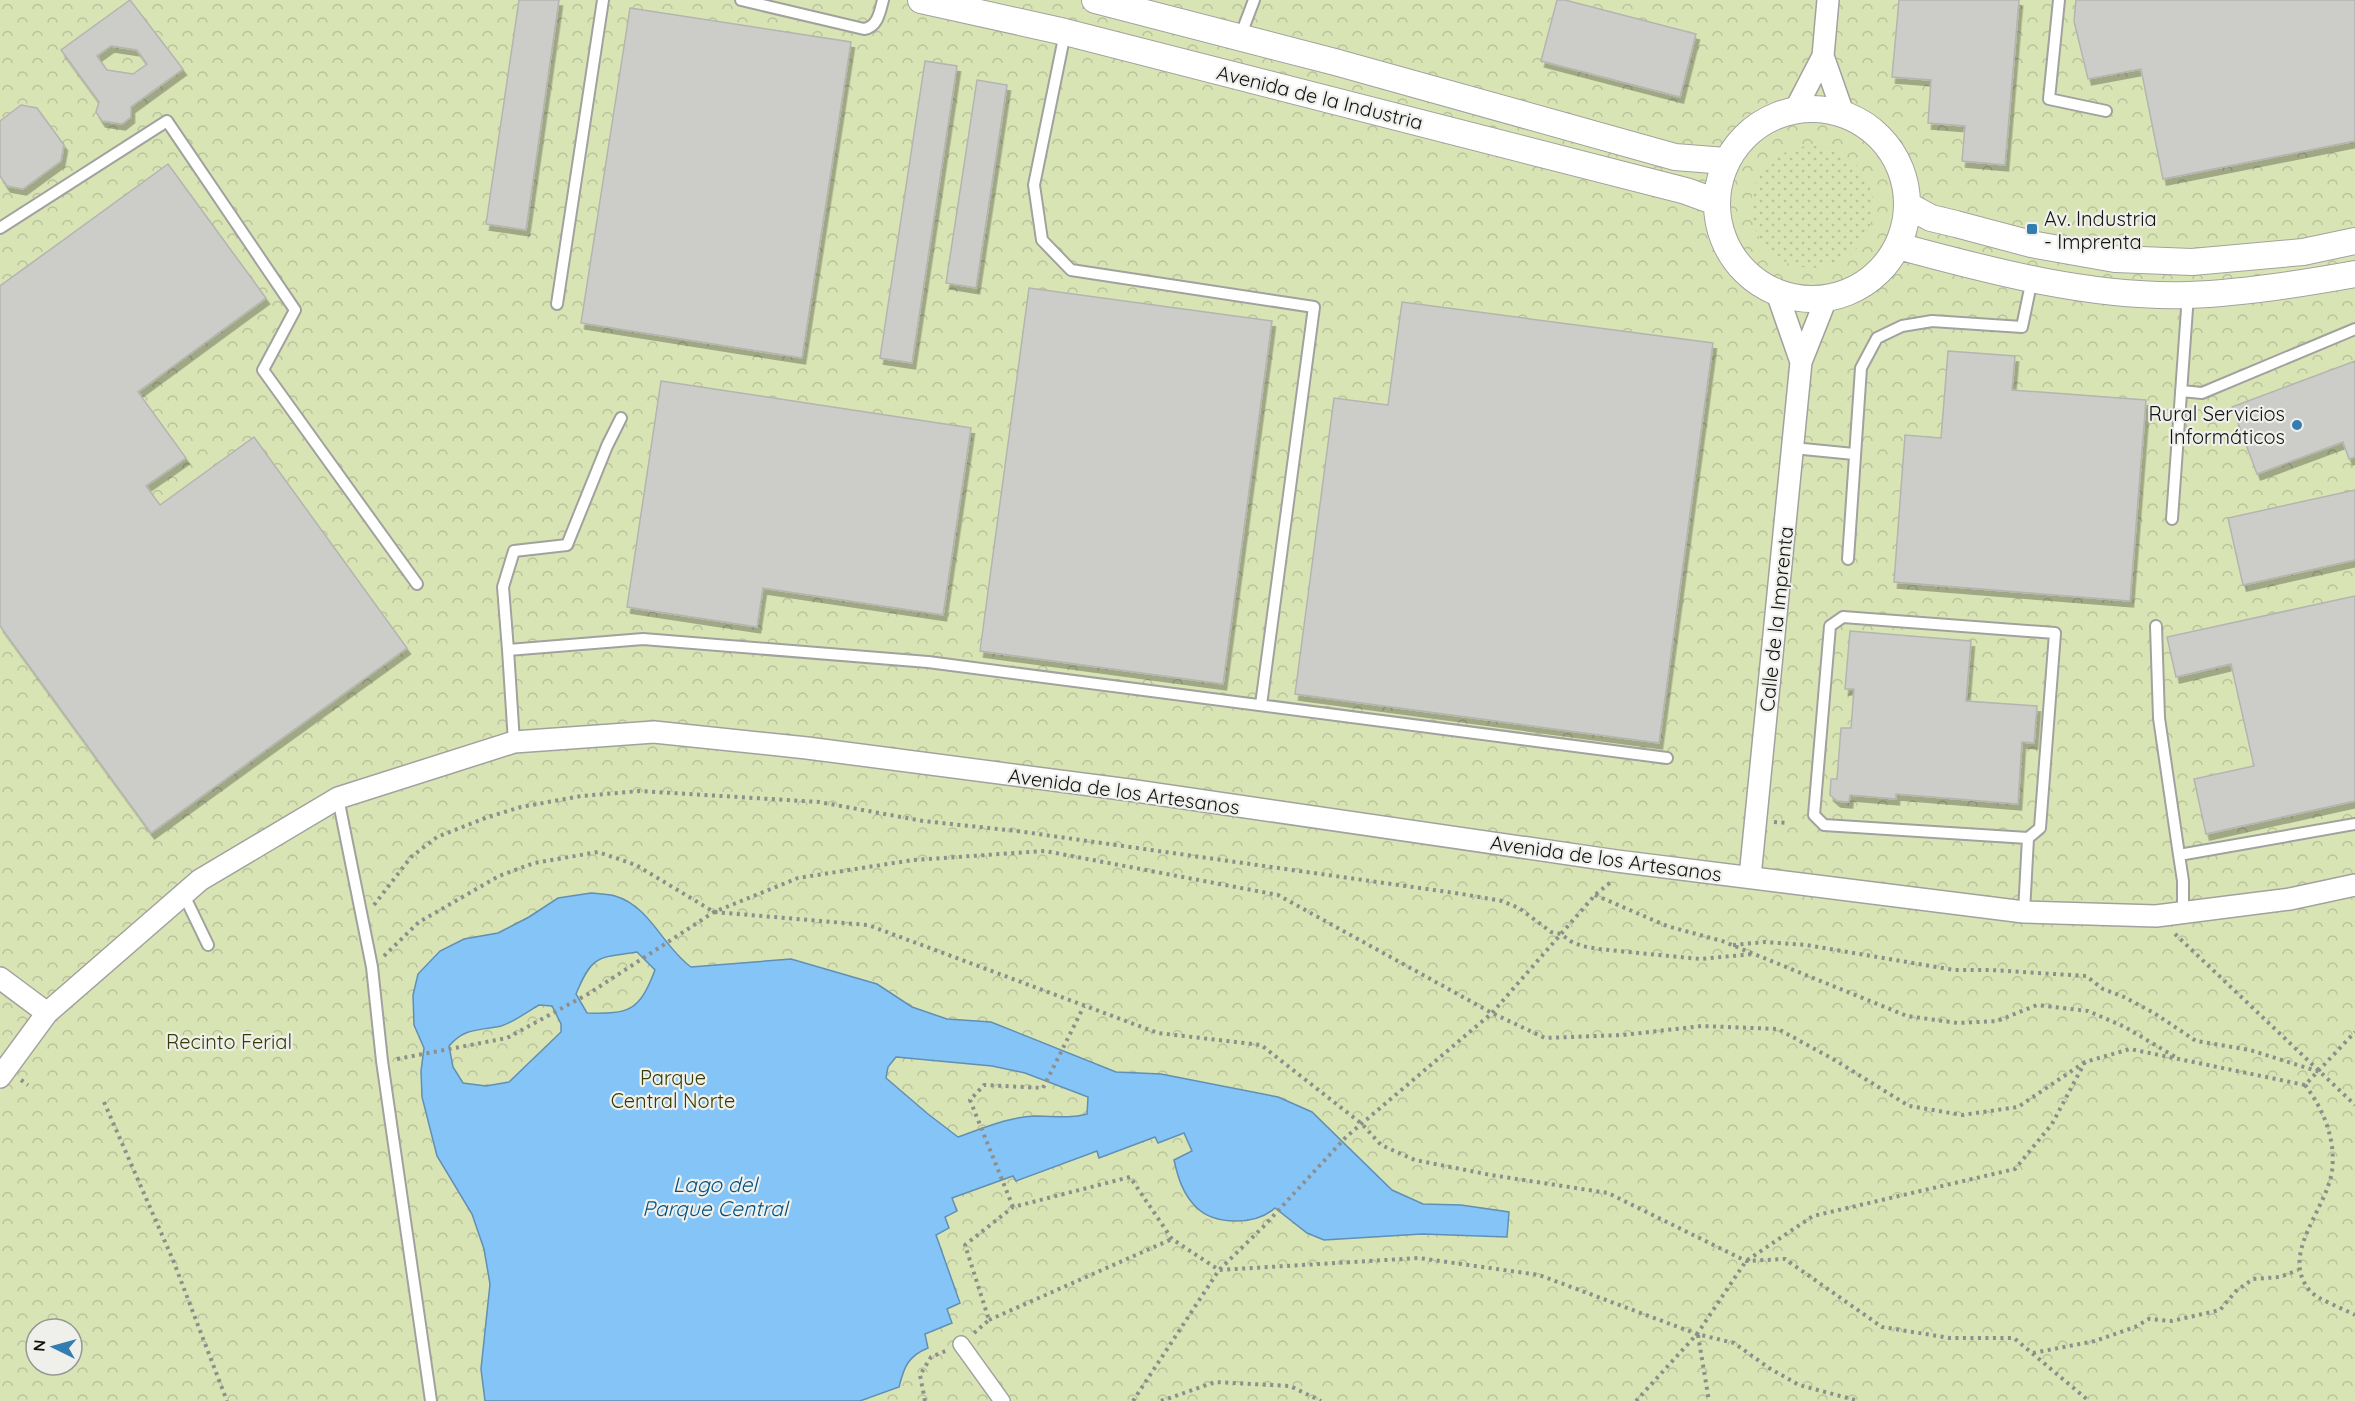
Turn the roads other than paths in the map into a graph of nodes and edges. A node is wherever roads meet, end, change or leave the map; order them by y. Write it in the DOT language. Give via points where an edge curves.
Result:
graph roads {
  1 [pos="603,0"];
  2 [pos="741,0"];
  3 [pos="883,0"];
  4 [pos="921,0"];
  5 [pos="1095,0"];
  6 [pos="1254,0"];
  7 [pos="1828,0"];
  8 [pos="2060,0"];
  9 [pos="1065,32"];
  10 [pos="1240,37"];
  11 [pos="1823,56"];
  12 [pos="1795,110"];
  13 [pos="2106,111"];
  14 [pos="1843,113"];
  15 [pos="1726,161"];
  16 [pos="1716,202"];
  17 [pos="1907,205"];
  18 [pos="0,228"];
  19 [pos="2355,241"];
  20 [pos="1898,246"];
  21 [pos="2355,274"];
  22 [pos="2032,279"];
  23 [pos="1777,293"];
  24 [pos="2188,295"];
  25 [pos="1826,299"];
  26 [pos="557,304"];
  27 [pos="2355,329"];
  28 [pos="1801,362"];
  29 [pos="2181,392"];
  30 [pos="621,418"];
  31 [pos="1793,448"];
  32 [pos="1854,454"];
  33 [pos="2172,519"];
  34 [pos="1848,559"];
  35 [pos="417,584"];
  36 [pos="2156,626"];
  37 [pos="508,650"];
  38 [pos="1261,705"];
  39 [pos="514,742"];
  40 [pos="1667,758"];
  41 [pos="338,798"];
  42 [pos="2355,824"];
  43 [pos="2028,838"];
  44 [pos="2179,855"];
  45 [pos="1750,877"];
  46 [pos="2355,885"];
  47 [pos="183,893"];
  48 [pos="2024,912"];
  49 [pos="2183,913"];
  50 [pos="208,945"];
  51 [pos="0,978"];
  52 [pos="47,1013"];
  53 [pos="0,1077"];
  54 [pos="961,1344"];
  55 [pos="431,1401"];
  56 [pos="1002,1401"];
  1 -- 26 [label="lane"];
  2 -- 3 [label="lane" via="869,29"];
  4 -- 9 [label="street, Avenida de la Industria"];
  5 -- 10 [label="street, Avenida de la Industria"];
  6 -- 10 [label="lane"];
  7 -- 11 [label="street"];
  8 -- 13 [label="lane" via="2049,99"];
  9 -- 16 [label="street, Avenida de la Industria" via="1675,188"];
  9 -- 38 [label="lane" via="1034,185 1042,240 1071,270 1314,307"];
  10 -- 15 [label="street, Avenida de la Industria" via="1675,158"];
  11 -- 12 [label="street"];
  11 -- 14 [label="street"];
  12 -- 14 [label="street" via="1819,108"];
  12 -- 15 [label="street" via="1768,119 1744,137"];
  14 -- 17 [label="street" via="1869,127 1890,148 1903,175"];
  15 -- 16 [label="street"];
  16 -- 23 [label="street" via="1720,231 1732,257 1752,279"];
  17 -- 19 [label="street" via="1931,218 2031,244 2115,259 2192,262 2303,252"];
  17 -- 20 [label="street"];
  18 -- 35 [label="lane" via="167,121 295,310 263,370"];
  20 -- 22 [label="street"];
  20 -- 25 [label="street" via="1880,271 1855,289"];
  21 -- 24 [label="street" via="2306,284"];
  22 -- 24 [label="street" via="2108,291"];
  22 -- 32 [label="lane" via="2022,327 1932,321 1902,326 1877,338 1861,368"];
  23 -- 25 [label="street" via="1801,299"];
  23 -- 28 [label="street, Calle de la Imprenta"];
  24 -- 29 [label="lane"];
  25 -- 28 [label="street, Calle de la Imprenta"];
  27 -- 29 [label="lane" via="2202,393"];
  28 -- 31 [label="street, Calle de la Imprenta"];
  29 -- 33 [label="lane"];
  30 -- 37 [label="lane" via="567,545 514,551 503,587"];
  31 -- 32 [label="lane"];
  31 -- 45 [label="street, Calle de la Imprenta"];
  32 -- 34 [label="lane"];
  36 -- 44 [label="lane" via="2159,718"];
  37 -- 38 [label="lane" via="643,639 928,662"];
  37 -- 39 [label="lane"];
  38 -- 40 [label="lane"];
  39 -- 41 [label="street, Avenida de los Artesanos"];
  39 -- 45 [label="street, Avenida de los Artesanos" via="654,732 783,746"];
  41 -- 47 [label="street, Avenida de los Artesanos"];
  41 -- 55 [label="lane" via="372,967"];
  42 -- 44 [label="lane"];
  43 -- 43 [label="lane" via="1824,825 1814,815 1830,626 1843,617 2055,633 2040,828"];
  43 -- 48 [label="lane"];
  44 -- 49 [label="lane"];
  45 -- 48 [label="street, Avenida de los Artesanos"];
  46 -- 49 [label="street, Avenida de los Artesanos" via="2290,899"];
  47 -- 50 [label="lane"];
  47 -- 52 [label="street, Avenida de los Artesanos"];
  48 -- 49 [label="street, Avenida de los Artesanos" via="2156,916"];
  51 -- 52 [label="street"];
  52 -- 53 [label="street, Avenida de los Artesanos"];
  54 -- 56 [label="street"];
}
